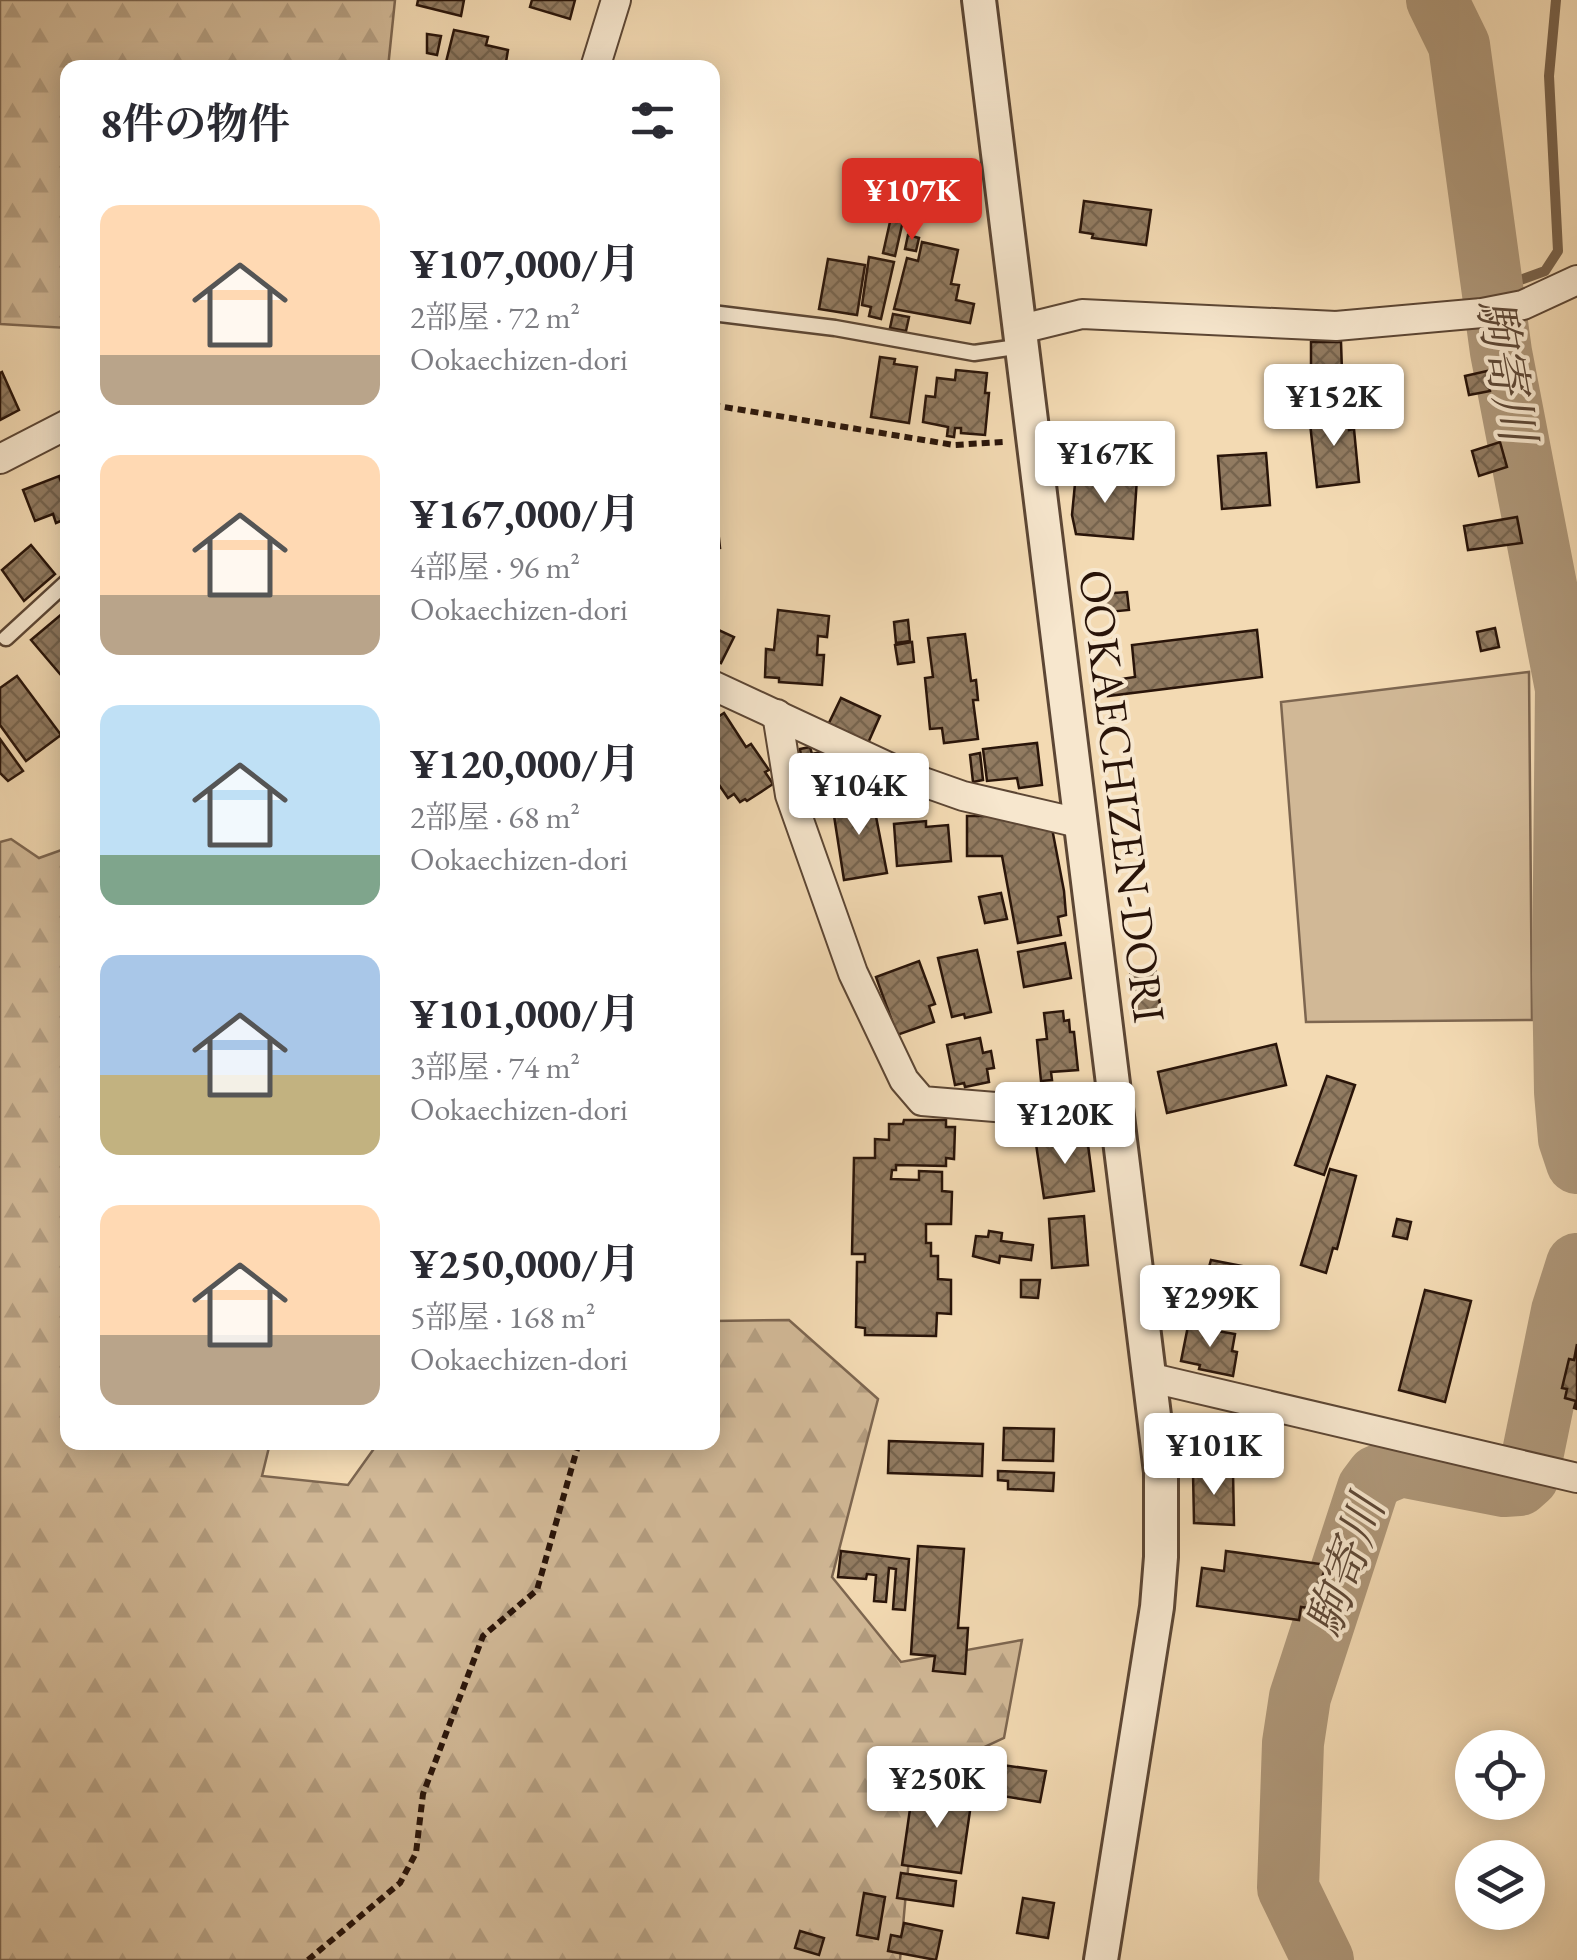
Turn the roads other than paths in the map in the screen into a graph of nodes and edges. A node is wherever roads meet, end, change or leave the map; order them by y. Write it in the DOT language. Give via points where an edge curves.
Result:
graph roads {
  1 [pos="616,0"];
  2 [pos="980,0"];
  3 [pos="597,60"];
  4 [pos="1577,280"];
  5 [pos="720,314"];
  6 [pos="1022,338"];
  7 [pos="60,428"];
  8 [pos="0,459"];
  9 [pos="60,588"];
  10 [pos="6,638"];
  11 [pos="720,688"];
  12 [pos="777,714"];
  13 [pos="1079,823"];
  14 [pos="1118,1117"];
  15 [pos="1152,1378"];
  16 [pos="1577,1478"];
  17 [pos="1102,1960"];
  1 -- 3 [label="street"];
  2 -- 6 [label="street, OOKAECHIZEN-DORI"];
  4 -- 6 [label="street" via="1493,312 1336,326 1082,314"];
  5 -- 6 [label="lane" via="974,354"];
  6 -- 13 [label="street, OOKAECHIZEN-DORI"];
  7 -- 8 [label="street"];
  9 -- 10 [label="lane"];
  11 -- 12 [label="street"];
  12 -- 13 [label="street" via="912,778"];
  12 -- 14 [label="street" via="790,796 812,860 853,973 904,1080 922,1100"];
  13 -- 14 [label="street, OOKAECHIZEN-DORI"];
  14 -- 15 [label="street, OOKAECHIZEN-DORI"];
  15 -- 16 [label="street"];
  15 -- 17 [label="street, OOKAECHIZEN-DORI" via="1161,1557"];
}
